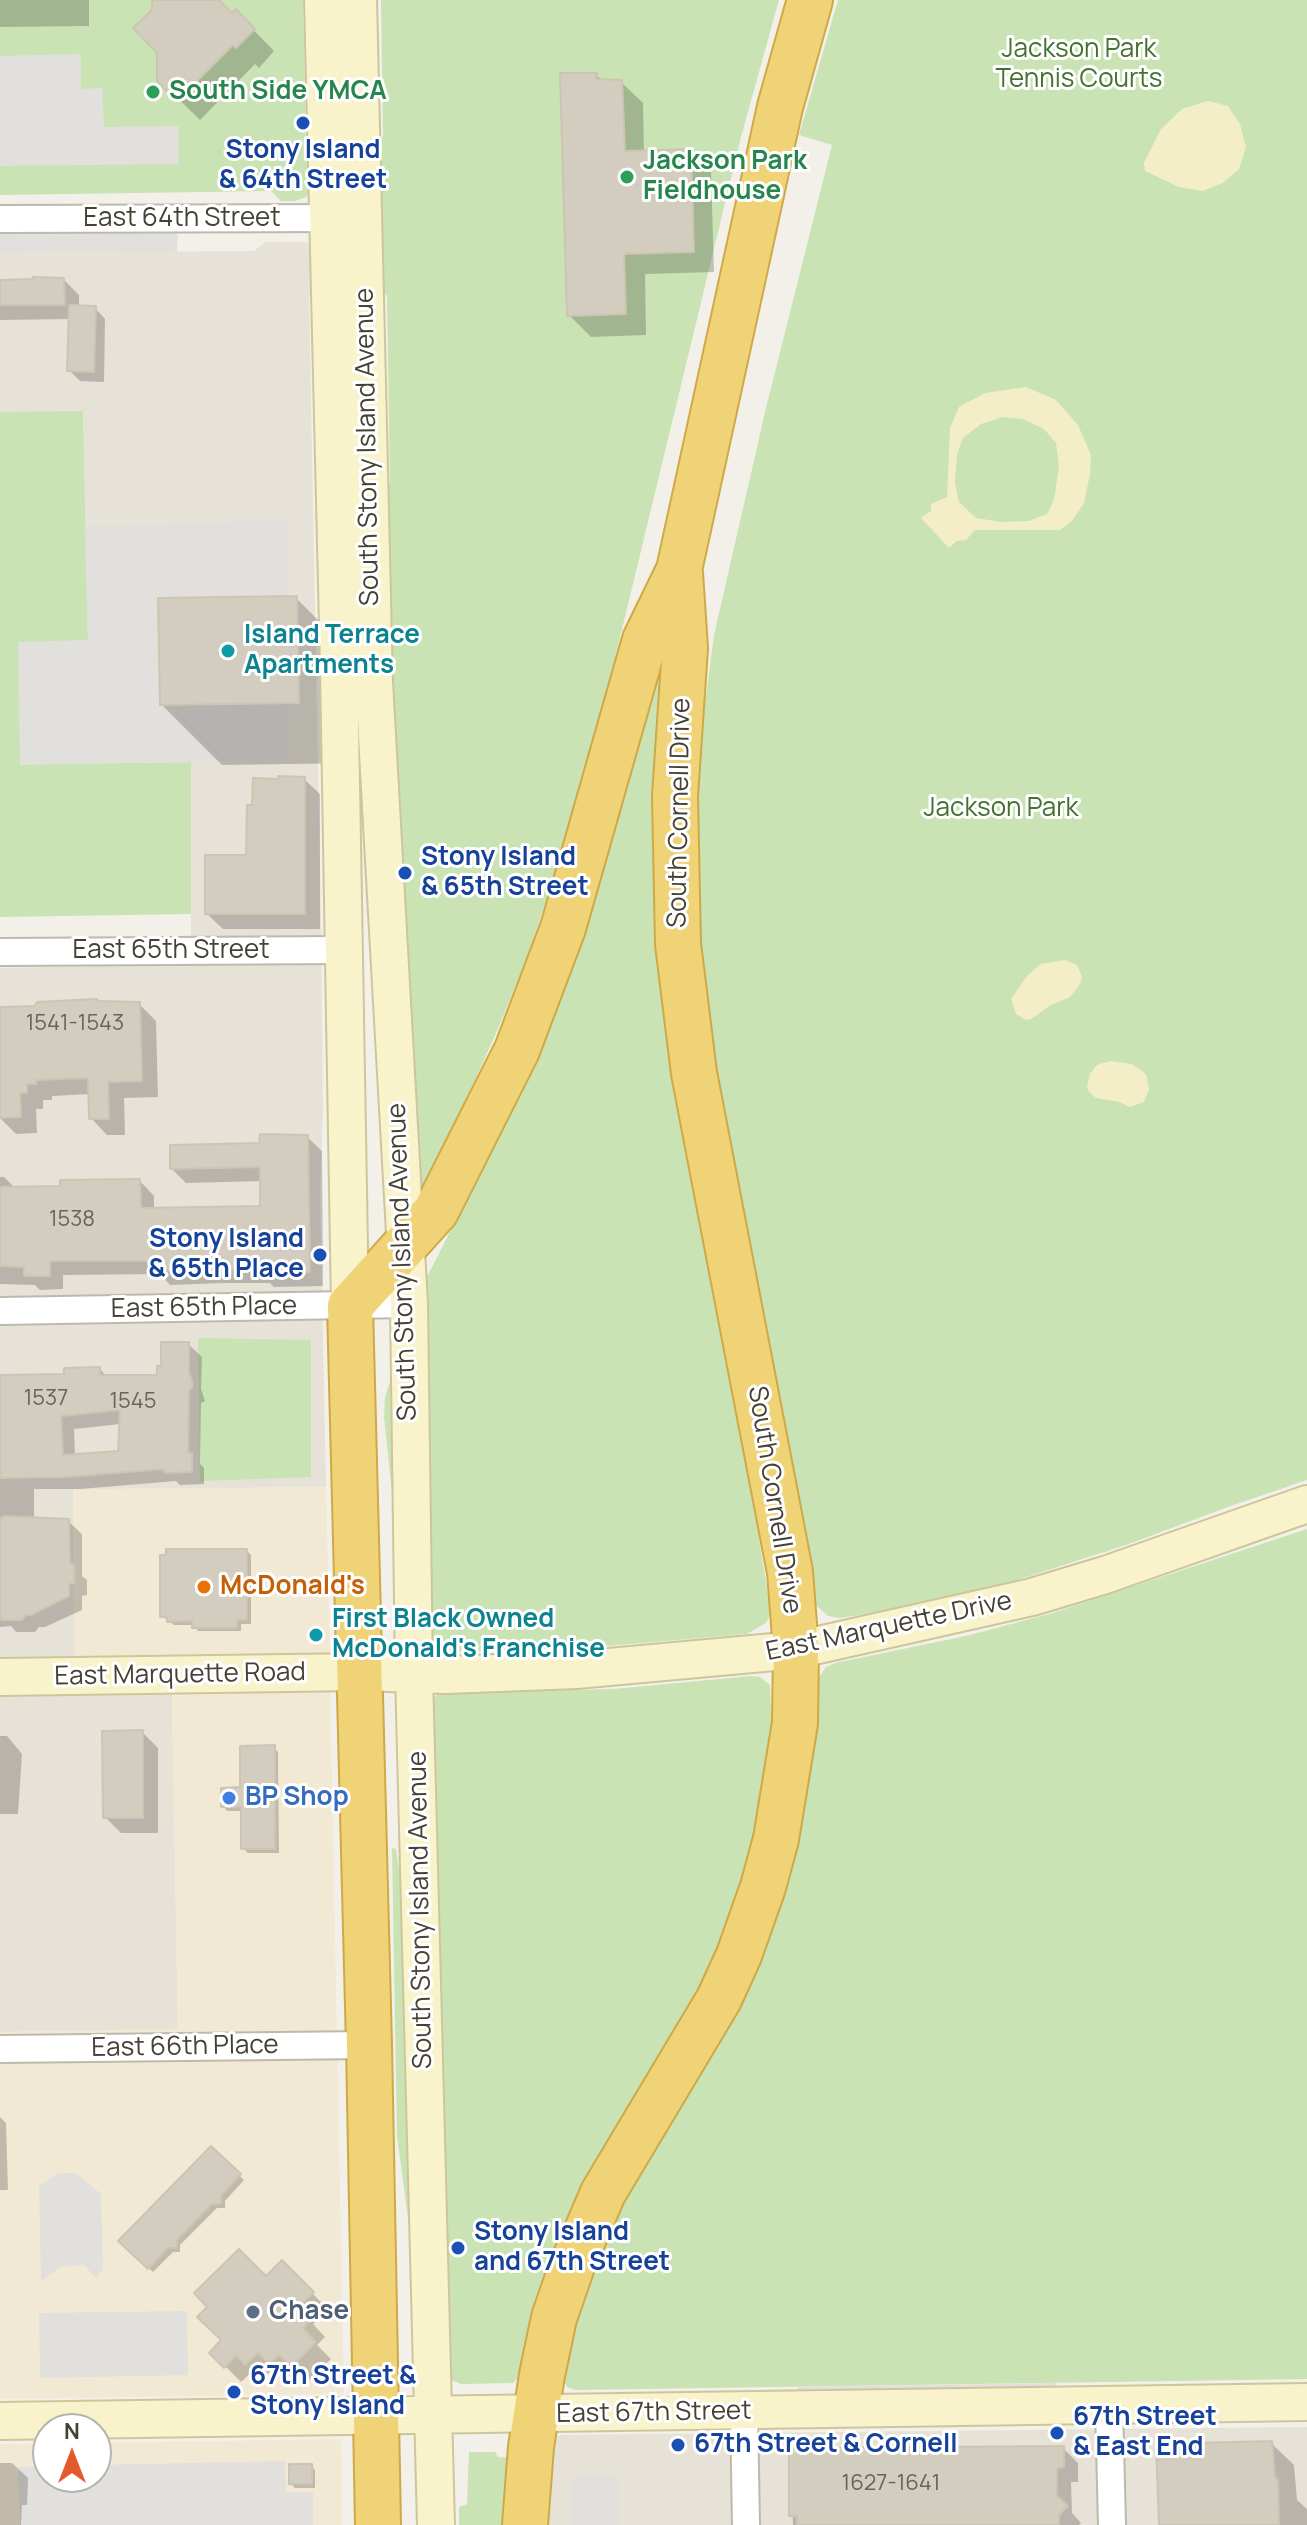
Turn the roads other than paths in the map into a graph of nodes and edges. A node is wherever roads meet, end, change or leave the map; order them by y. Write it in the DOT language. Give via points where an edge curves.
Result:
graph roads {
  1 [pos="323,0"];
  2 [pos="358,0"];
  3 [pos="810,0"];
  4 [pos="363,217"];
  5 [pos="327,218"];
  6 [pos="0,219"];
  7 [pos="679,570"];
  8 [pos="343,950"];
  9 [pos="0,952"];
  10 [pos="405,1244"];
  11 [pos="409,1304"];
  12 [pos="350,1306"];
  13 [pos="0,1311"];
  14 [pos="1307,1504"];
  15 [pos="796,1650"];
  16 [pos="360,1672"];
  17 [pos="414,1674"];
  18 [pos="0,1677"];
  19 [pos="369,2045"];
  20 [pos="0,2049"];
  21 [pos="1307,2402"];
  22 [pos="1109,2406"];
  23 [pos="744,2411"];
  24 [pos="536,2414"];
  25 [pos="434,2416"];
  26 [pos="377,2417"];
  27 [pos="0,2421"];
  28 [pos="378,2525"];
  29 [pos="436,2525"];
  30 [pos="525,2525"];
  31 [pos="746,2525"];
  32 [pos="1112,2525"];
  1 -- 5 [label="main road, South Stony Island Avenue"];
  2 -- 4 [label="main road, South Stony Island Avenue"];
  3 -- 7 [label="highway, South Cornell Drive" via="776,122"];
  4 -- 5 [label="street, East 64th Street"];
  4 -- 10 [label="main road, South Stony Island Avenue" via="374,682"];
  5 -- 6 [label="street, East 64th Street"];
  5 -- 8 [label="main road, South Stony Island Avenue"];
  7 -- 10 [label="highway, South Cornell Drive" via="645,640 563,928 517,1050 436,1211"];
  7 -- 15 [label="highway, South Cornell Drive" via="685,648 675,796 678,944 694,1073 790,1572"];
  8 -- 9 [label="street, East 65th Street"];
  8 -- 12 [label="main road, South Stony Island Avenue"];
  10 -- 11 [label="main road, South Stony Island Avenue"];
  10 -- 12 [label="highway, South Cornell Drive"];
  11 -- 12 [label="street, East 65th Place"];
  11 -- 17 [label="main road, South Stony Island Avenue"];
  12 -- 13 [label="street, East 65th Place"];
  12 -- 16 [label="highway, South Stony Island Avenue"];
  14 -- 15 [label="main road, East Marquette Drive" via="1032,1597"];
  15 -- 17 [label="main road, East Marquette Drive" via="576,1670"];
  15 -- 24 [label="highway, South Cornell Drive" via="795,1723 763,1887 719,1999 586,2230 554,2318"];
  16 -- 17 [label="main road, East Marquette Drive"];
  16 -- 18 [label="main road, East Marquette Road"];
  16 -- 19 [label="highway, South Stony Island Avenue"];
  17 -- 25 [label="main road, South Stony Island Avenue"];
  19 -- 20 [label="street, East 66th Place"];
  19 -- 26 [label="highway, South Stony Island Avenue"];
  21 -- 22 [label="main road, East 67th Street"];
  22 -- 23 [label="main road, East 67th Street"];
  22 -- 32 [label="street"];
  23 -- 24 [label="main road, East 67th Street"];
  23 -- 31 [label="street"];
  24 -- 25 [label="main road, East 67th Street"];
  24 -- 30 [label="highway, South Cornell Drive"];
  25 -- 26 [label="main road, East 67th Street"];
  25 -- 29 [label="main road, South Stony Island Avenue"];
  26 -- 27 [label="main road, East 67th Street"];
  26 -- 28 [label="highway, South Stony Island Avenue"];
}
